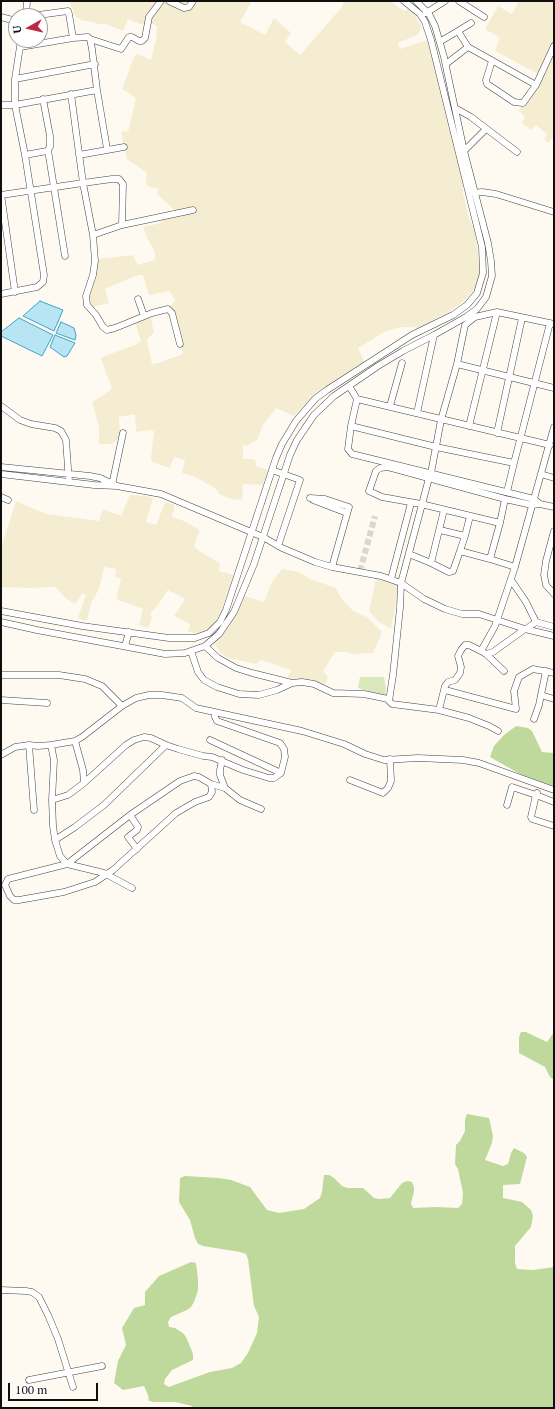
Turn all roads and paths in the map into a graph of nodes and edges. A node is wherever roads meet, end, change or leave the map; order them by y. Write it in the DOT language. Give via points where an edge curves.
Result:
graph roads {
  1 [pos="161,1"];
  2 [pos="169,1"];
  3 [pos="192,1"];
  4 [pos="404,1"];
  5 [pos="416,1"];
  6 [pos="445,1"];
  7 [pos="459,1"];
  8 [pos="426,13"];
  9 [pos="48,14"];
  10 [pos="484,17"];
  11 [pos="471,23"];
  12 [pos="458,31"];
  13 [pos="73,38"];
  14 [pos="90,39"];
  15 [pos="48,40"];
  16 [pos="440,41"];
  17 [pos="554,46"];
  18 [pos="468,47"];
  19 [pos="20,48"];
  20 [pos="492,61"];
  21 [pos="95,64"];
  22 [pos="446,64"];
  23 [pos="15,79"];
  24 [pos="536,85"];
  25 [pos="97,90"];
  26 [pos="71,94"];
  27 [pos="43,99"];
  28 [pos="1,105"];
  29 [pos="14,105"];
  30 [pos="456,109"];
  31 [pos="486,129"];
  32 [pos="124,147"];
  33 [pos="107,149"];
  34 [pos="48,150"];
  35 [pos="464,151"];
  36 [pos="517,152"];
  37 [pos="25,155"];
  38 [pos="79,155"];
  39 [pos="83,183"];
  40 [pos="54,188"];
  41 [pos="30,191"];
  42 [pos="472,193"];
  43 [pos="1,195"];
  44 [pos="193,210"];
  45 [pos="554,212"];
  46 [pos="122,225"];
  47 [pos="93,235"];
  48 [pos="65,256"];
  49 [pos="15,292"];
  50 [pos="1,294"];
  51 [pos="138,299"];
  52 [pos="497,312"];
  53 [pos="144,316"];
  54 [pos="522,318"];
  55 [pos="552,324"];
  56 [pos="434,336"];
  57 [pos="180,344"];
  58 [pos="402,363"];
  59 [pos="457,364"];
  60 [pos="483,371"];
  61 [pos="509,377"];
  62 [pos="535,384"];
  63 [pos="349,386"];
  64 [pos="554,388"];
  65 [pos="357,399"];
  66 [pos="1,406"];
  67 [pos="390,406"];
  68 [pos="417,413"];
  69 [pos="441,420"];
  70 [pos="351,426"];
  71 [pos="469,426"];
  72 [pos="554,427"];
  73 [pos="123,433"];
  74 [pos="497,433"];
  75 [pos="521,438"];
  76 [pos="550,445"];
  77 [pos="436,447"];
  78 [pos="514,463"];
  79 [pos="1,467"];
  80 [pos="25,470"];
  81 [pos="278,472"];
  82 [pos="1,474"];
  83 [pos="69,474"];
  84 [pos="541,474"];
  85 [pos="430,475"];
  86 [pos="24,476"];
  87 [pos="554,478"];
  88 [pos="70,482"];
  89 [pos="114,485"];
  90 [pos="507,492"];
  91 [pos="1,497"];
  92 [pos="505,499"];
  93 [pos="8,500"];
  94 [pos="533,502"];
  95 [pos="411,503"];
  96 [pos="421,504"];
  97 [pos="554,507"];
  98 [pos="444,510"];
  99 [pos="347,513"];
  100 [pos="470,516"];
  101 [pos="500,523"];
  102 [pos="440,530"];
  103 [pos="554,531"];
  104 [pos="257,535"];
  105 [pos="466,536"];
  106 [pos="278,546"];
  107 [pos="460,551"];
  108 [pos="409,554"];
  109 [pos="490,559"];
  110 [pos="407,561"];
  111 [pos="431,563"];
  112 [pos="332,566"];
  113 [pos="395,566"];
  114 [pos="515,567"];
  115 [pos="391,579"];
  116 [pos="511,580"];
  117 [pos="401,583"];
  118 [pos="554,594"];
  119 [pos="1,611"];
  120 [pos="40,619"];
  121 [pos="496,620"];
  122 [pos="1,622"];
  123 [pos="536,622"];
  124 [pos="554,627"];
  125 [pos="38,629"];
  126 [pos="526,629"];
  127 [pos="111,631"];
  128 [pos="129,633"];
  129 [pos="554,636"];
  130 [pos="108,641"];
  131 [pos="125,646"];
  132 [pos="205,646"];
  133 [pos="191,651"];
  134 [pos="483,653"];
  135 [pos="504,671"];
  136 [pos="546,671"];
  137 [pos="554,673"];
  138 [pos="1,675"];
  139 [pos="292,683"];
  140 [pos="444,690"];
  141 [pos="541,695"];
  142 [pos="388,698"];
  143 [pos="554,699"];
  144 [pos="1,700"];
  145 [pos="47,703"];
  146 [pos="122,706"];
  147 [pos="439,710"];
  148 [pos="215,713"];
  149 [pos="534,719"];
  150 [pos="498,731"];
  151 [pos="210,740"];
  152 [pos="75,741"];
  153 [pos="28,745"];
  154 [pos="51,745"];
  155 [pos="166,745"];
  156 [pos="1,755"];
  157 [pos="390,759"];
  158 [pos="222,760"];
  159 [pos="282,773"];
  160 [pos="350,780"];
  161 [pos="84,784"];
  162 [pos="211,784"];
  163 [pos="539,786"];
  164 [pos="226,788"];
  165 [pos="554,790"];
  166 [pos="536,795"];
  167 [pos="52,800"];
  168 [pos="554,802"];
  169 [pos="507,805"];
  170 [pos="261,809"];
  171 [pos="34,810"];
  172 [pos="130,815"];
  173 [pos="554,826"];
  174 [pos="55,840"];
  175 [pos="137,849"];
  176 [pos="67,864"];
  177 [pos="108,874"];
  178 [pos="132,888"];
  179 [pos="1,1290"];
  180 [pos="102,1366"];
  181 [pos="69,1373"];
  182 [pos="29,1380"];
  183 [pos="73,1387"];
  1 -- 14 [label="street" via="149,17 145,38 142,41 129,37 121,49"];
  2 -- 3 [label="street" via="184,8 189,7"];
  4 -- 42 [label="street" via="420,14 429,33"];
  5 -- 8 [label="street"];
  6 -- 8 [label="street"];
  7 -- 10 [label="street"];
  8 -- 16 [label="street"];
  9 -- 13 [label="street" via="68,11"];
  11 -- 12 [label="street"];
  12 -- 16 [label="street"];
  12 -- 18 [label="street"];
  13 -- 14 [label="street"];
  13 -- 15 [label="street"];
  14 -- 21 [label="street"];
  16 -- 22 [label="street"];
  17 -- 24 [label="street"];
  18 -- 20 [label="street"];
  18 -- 22 [label="street"];
  19 -- 23 [label="street"];
  20 -- 24 [label="street"];
  20 -- 24 [label="street" via="487,82 514,102 524,103"];
  21 -- 23 [label="street"];
  21 -- 25 [label="street"];
  22 -- 30 [label="street"];
  23 -- 29 [label="street"];
  25 -- 26 [label="street"];
  25 -- 33 [label="street"];
  26 -- 27 [label="street"];
  26 -- 38 [label="street"];
  27 -- 29 [label="street"];
  27 -- 34 [label="street" via="50,136"];
  28 -- 29 [label="street"];
  29 -- 37 [label="street"];
  30 -- 31 [label="street"];
  30 -- 35 [label="street"];
  31 -- 35 [label="street"];
  31 -- 36 [label="street"];
  32 -- 33 [label="street"];
  33 -- 38 [label="street"];
  34 -- 37 [label="street"];
  34 -- 40 [label="street"];
  35 -- 42 [label="street"];
  37 -- 41 [label="street"];
  38 -- 39 [label="street"];
  39 -- 40 [label="street"];
  39 -- 46 [label="street" via="112,179 121,181"];
  39 -- 47 [label="street"];
  40 -- 41 [label="street"];
  40 -- 48 [label="street"];
  41 -- 43 [label="street"];
  41 -- 49 [label="street" via="43,279 37,287"];
  42 -- 45 [label="street" via="496,194"];
  42 -- 56 [label="street" via="491,261 492,276 488,292 476,309"];
  42 -- 81 [label="street" via="482,253 483,273 477,292 467,305 453,315 412,335 314,399 282,444"];
  43 -- 49 [label="street"];
  44 -- 46 [label="street"];
  46 -- 47 [label="street"];
  47 -- 53 [label="street" via="95,261 86,296 88,307 106,329 113,329"];
  49 -- 50 [label="street"];
  51 -- 53 [label="street"];
  52 -- 54 [label="street"];
  52 -- 59 [label="street" via="475,317 465,325"];
  52 -- 60 [label="street"];
  53 -- 57 [label="street" via="163,309 170,310"];
  54 -- 55 [label="street"];
  54 -- 61 [label="street"];
  55 -- 62 [label="street"];
  56 -- 63 [label="street" via="403,350"];
  56 -- 68 [label="street"];
  58 -- 67 [label="street"];
  59 -- 60 [label="street"];
  59 -- 69 [label="street"];
  60 -- 61 [label="street"];
  60 -- 71 [label="street"];
  61 -- 62 [label="street"];
  61 -- 74 [label="street"];
  62 -- 64 [label="street"];
  62 -- 75 [label="street"];
  63 -- 65 [label="street"];
  63 -- 81 [label="street" via="314,415"];
  65 -- 67 [label="street"];
  65 -- 70 [label="street"];
  66 -- 83 [label="street" via="20,420 61,431 66,440"];
  67 -- 68 [label="street"];
  68 -- 69 [label="street"];
  69 -- 71 [label="street"];
  69 -- 77 [label="street"];
  70 -- 77 [label="street"];
  70 -- 85 [label="street" via="348,449 351,453"];
  71 -- 74 [label="street"];
  72 -- 76 [label="street"];
  73 -- 89 [label="street"];
  74 -- 75 [label="street"];
  75 -- 76 [label="street"];
  75 -- 78 [label="street"];
  76 -- 84 [label="street"];
  77 -- 78 [label="street"];
  77 -- 85 [label="street"];
  78 -- 90 [label="street"];
  79 -- 80 [label="street"];
  80 -- 83 [label="street"];
  80 -- 86 [label="street"];
  81 -- 104 [label="street"];
  81 -- 104 [label="street"];
  81 -- 106 [label="street" via="300,480"];
  82 -- 86 [label="street"];
  83 -- 88 [label="street"];
  83 -- 89 [label="street" via="97,478"];
  84 -- 87 [label="street"];
  84 -- 94 [label="street"];
  85 -- 90 [label="street"];
  85 -- 92 [label="street"];
  85 -- 95 [label="street" via="388,467 376,471 369,492"];
  85 -- 96 [label="street"];
  86 -- 88 [label="street"];
  88 -- 89 [label="street"];
  89 -- 104 [label="street" via="167,496"];
  90 -- 94 [label="street"];
  91 -- 93 [label="street"];
  92 -- 94 [label="street"];
  92 -- 101 [label="street"];
  94 -- 97 [label="street"];
  94 -- 114 [label="street"];
  95 -- 96 [label="street"];
  95 -- 113 [label="street"];
  96 -- 98 [label="street"];
  96 -- 108 [label="street"];
  98 -- 100 [label="street"];
  98 -- 102 [label="street"];
  99 -- 99 [label="street" via="349,507 325,499 310,498"];
  99 -- 112 [label="street"];
  100 -- 101 [label="street"];
  100 -- 105 [label="street"];
  101 -- 109 [label="street"];
  102 -- 105 [label="street"];
  102 -- 111 [label="street"];
  103 -- 118 [label="street" via="544,575 546,585"];
  104 -- 106 [label="street"];
  104 -- 128 [label="street" via="244,560 226,610 213,630 202,636 190,638"];
  104 -- 132 [label="street" via="254,564 234,612 219,634"];
  105 -- 107 [label="street"];
  106 -- 112 [label="street" via="315,562"];
  107 -- 109 [label="street"];
  107 -- 111 [label="street" via="451,572"];
  108 -- 110 [label="street"];
  108 -- 111 [label="street"];
  109 -- 114 [label="street"];
  110 -- 113 [label="street"];
  110 -- 117 [label="street"];
  112 -- 115 [label="street"];
  113 -- 115 [label="street"];
  114 -- 116 [label="street"];
  115 -- 117 [label="street"];
  116 -- 121 [label="street"];
  116 -- 123 [label="street"];
  117 -- 121 [label="street" via="424,599 445,609 462,614 479,614"];
  117 -- 142 [label="street" via="394,668"];
  119 -- 120 [label="street"];
  120 -- 125 [label="street"];
  120 -- 127 [label="street"];
  121 -- 126 [label="street"];
  121 -- 134 [label="street"];
  122 -- 125 [label="street"];
  123 -- 124 [label="street"];
  123 -- 126 [label="street"];
  125 -- 130 [label="street"];
  126 -- 129 [label="street"];
  126 -- 134 [label="street" via="493,652"];
  127 -- 128 [label="street"];
  127 -- 130 [label="street"];
  128 -- 131 [label="street"];
  130 -- 131 [label="street"];
  131 -- 133 [label="street" via="165,654"];
  132 -- 133 [label="street"];
  132 -- 139 [label="street" via="218,658 236,668"];
  133 -- 139 [label="street" via="201,677 210,684 227,690 259,695"];
  134 -- 135 [label="street"];
  134 -- 140 [label="street" via="471,645 465,645 458,656 461,667 458,677 448,682"];
  136 -- 137 [label="street"];
  136 -- 140 [label="street" via="533,668 519,677 514,691 516,709"];
  136 -- 141 [label="street"];
  138 -- 146 [label="street" via="59,675 85,678 102,686"];
  139 -- 142 [label="street" via="308,682 333,693"];
  140 -- 147 [label="street"];
  141 -- 143 [label="street"];
  141 -- 149 [label="street"];
  142 -- 147 [label="street" via="392,704"];
  144 -- 145 [label="street"];
  146 -- 148 [label="street" via="136,698 162,695 182,698 196,708"];
  146 -- 152 [label="street"];
  147 -- 150 [label="street" via="468,718"];
  148 -- 157 [label="street" via="302,731 344,744 370,756"];
  148 -- 159 [label="street" via="217,721 280,743 285,757"];
  151 -- 159 [label="street"];
  152 -- 154 [label="street"];
  152 -- 161 [label="street"];
  153 -- 154 [label="street"];
  153 -- 156 [label="street" via="15,747"];
  153 -- 171 [label="street"];
  154 -- 167 [label="street" via="54,760"];
  155 -- 158 [label="street"];
  155 -- 161 [label="street" via="148,737 134,740"];
  155 -- 174 [label="street" via="104,805"];
  157 -- 160 [label="street" via="391,781 383,793"];
  157 -- 163 [label="street" via="463,760 479,763"];
  158 -- 159 [label="street" via="269,778"];
  158 -- 164 [label="street" via="220,775"];
  161 -- 167 [label="street" via="68,795"];
  162 -- 164 [label="street"];
  162 -- 172 [label="street" via="194,776 167,789"];
  162 -- 175 [label="street" via="212,792 209,798 195,802 176,813"];
  163 -- 165 [label="street"];
  163 -- 166 [label="street"];
  164 -- 170 [label="street" via="240,800"];
  166 -- 168 [label="street"];
  166 -- 169 [label="street" via="512,787"];
  166 -- 173 [label="street" via="532,819"];
  167 -- 174 [label="street"];
  172 -- 175 [label="street" via="138,827 128,837"];
  172 -- 176 [label="street"];
  174 -- 176 [label="street" via="59,854"];
  175 -- 177 [label="street"];
  176 -- 177 [label="street"];
  176 -- 177 [label="street" via="8,879 5,885 8,893 16,900 64,892 90,884"];
  177 -- 178 [label="street"];
  179 -- 181 [label="street" via="26,1290 39,1297"];
  180 -- 181 [label="street"];
  181 -- 182 [label="street"];
  181 -- 183 [label="street"];
}
